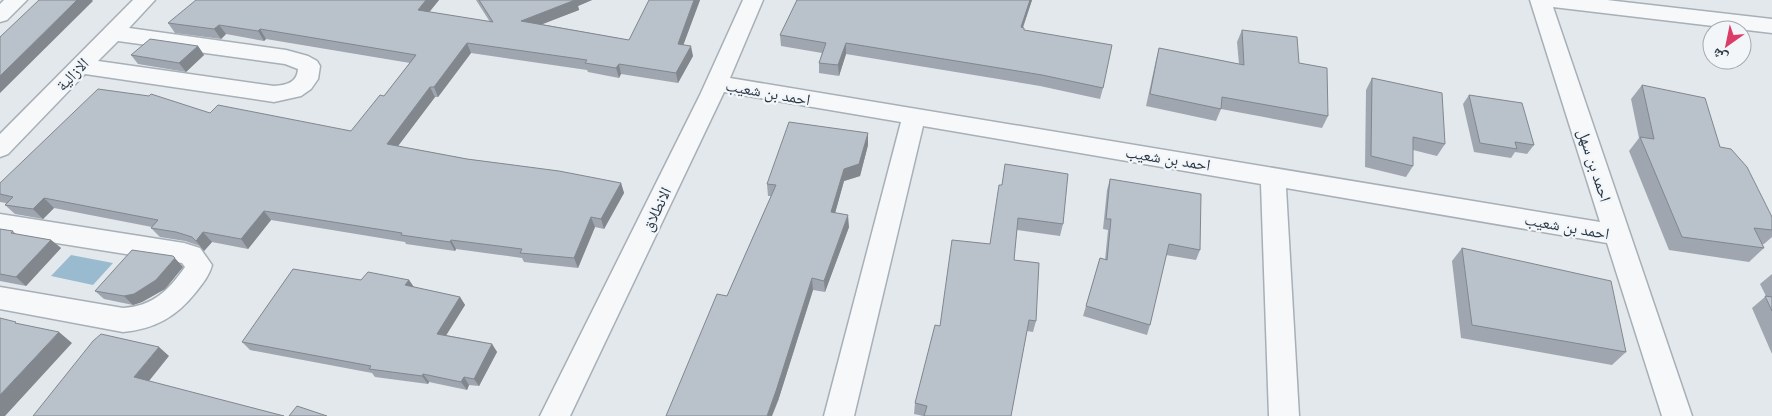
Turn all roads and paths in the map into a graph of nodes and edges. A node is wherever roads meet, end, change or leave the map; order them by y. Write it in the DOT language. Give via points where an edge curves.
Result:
graph roads {
  1 [pos="17,0"];
  2 [pos="145,0"];
  3 [pos="753,0"];
  4 [pos="1540,0"];
  5 [pos="1552,0"];
  6 [pos="0,15"];
  7 [pos="1772,26"];
  8 [pos="112,33"];
  9 [pos="80,66"];
  10 [pos="717,83"];
  11 [pos="914,116"];
  12 [pos="0,148"];
  13 [pos="1273,176"];
  14 [pos="0,224"];
  15 [pos="1618,235"];
  16 [pos="0,298"];
  17 [pos="554,416"];
  18 [pos="839,416"];
  19 [pos="1284,416"];
  20 [pos="1677,416"];
  1 -- 6 [label="street"];
  2 -- 8 [label="street, الازالية"];
  3 -- 10 [label="street, الانطلاق"];
  4 -- 15 [label="street, احمد بن سهل"];
  5 -- 7 [label="street"];
  8 -- 9 [label="street, الازالية"];
  8 -- 9 [label="street" via="286,57 310,66 310,74 306,83 274,94"];
  9 -- 12 [label="street, الازالية"];
  10 -- 11 [label="street, احمد بن شعيب"];
  10 -- 17 [label="street, الانطلاق"];
  11 -- 13 [label="street, احمد بن شعيب"];
  11 -- 18 [label="street"];
  13 -- 15 [label="street, احمد بن شعيب"];
  13 -- 19 [label="street"];
  14 -- 16 [label="street" via="184,253 191,255 199,265 169,306 138,320 122,320"];
  15 -- 20 [label="street, احمد بن سهل"];
}
